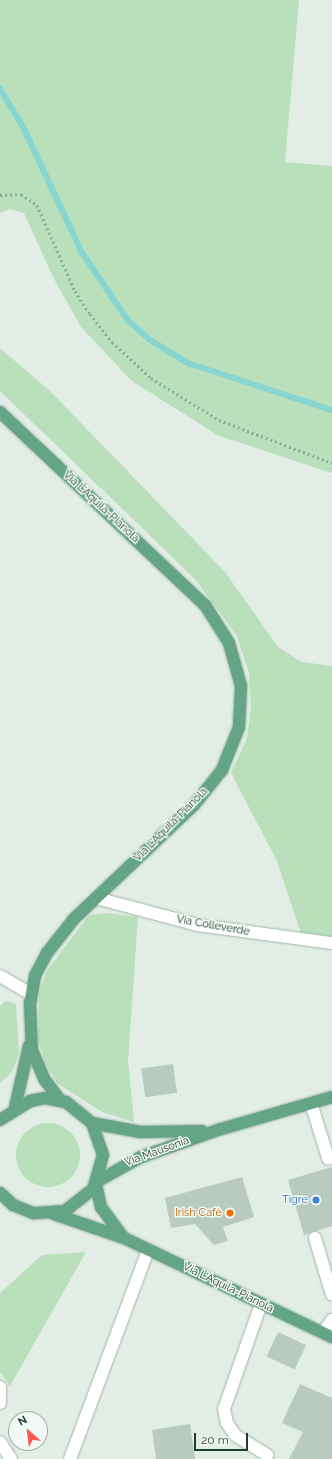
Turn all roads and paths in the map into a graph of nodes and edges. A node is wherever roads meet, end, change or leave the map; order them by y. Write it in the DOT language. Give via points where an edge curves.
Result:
graph roads {
  1 [pos="0,195"];
  2 [pos="0,412"];
  3 [pos="332,463"];
  4 [pos="96,898"];
  5 [pos="332,943"];
  6 [pos="0,976"];
  7 [pos="31,994"];
  8 [pos="30,1041"];
  9 [pos="332,1097"];
  10 [pos="60,1100"];
  11 [pos="311,1104"];
  12 [pos="0,1107"];
  13 [pos="15,1107"];
  14 [pos="0,1120"];
  15 [pos="92,1123"];
  16 [pos="221,1129"];
  17 [pos="332,1157"];
  18 [pos="96,1183"];
  19 [pos="0,1193"];
  20 [pos="54,1214"];
  21 [pos="124,1238"];
  22 [pos="315,1238"];
  23 [pos="148,1250"];
  24 [pos="332,1295"];
  25 [pos="261,1304"];
  26 [pos="332,1320"];
  27 [pos="328,1336"];
  28 [pos="0,1387"];
  29 [pos="0,1403"];
  30 [pos="0,1442"];
  31 [pos="267,1455"];
  32 [pos="11,1459"];
  33 [pos="70,1459"];
  1 -- 3 [label="path" via="21,194 37,205 63,266 86,308 112,342 151,378 219,420"];
  2 -- 4 [label="main road, Via L'Aquila-Pianola" via="205,605 223,632 238,671 242,703 240,727 222,770 194,805"];
  4 -- 5 [label="street, Via Colleverde" via="123,908 198,924"];
  4 -- 7 [label="main road, Via L'Aquila-Pianola" via="47,953"];
  6 -- 7 [label="street"];
  7 -- 8 [label="main road, Via L'Aquila-Pianola"];
  8 -- 10 [label="main road, Via L'Aquila-Pianola" via="40,1072"];
  8 -- 13 [label="main road, Via L'Aquila-Pianola"];
  9 -- 11 [label="main road, Via Mausonia"];
  10 -- 13 [label="main road" via="34,1100"];
  10 -- 15 [label="main road" via="80,1110"];
  11 -- 16 [label="main road, Via Mausonia"];
  11 -- 17 [label="street" via="328,1158"];
  12 -- 13 [label="main road"];
  13 -- 14 [label="main road"];
  15 -- 16 [label="main road, Via Mausonia" via="152,1133"];
  15 -- 18 [label="main road" via="103,1149"];
  16 -- 18 [label="main road, Via Mausonia" via="128,1162"];
  18 -- 20 [label="main road, Via Mausonia" via="78,1204"];
  18 -- 21 [label="main road, Via L'Aquila-Pianola" via="101,1207"];
  19 -- 20 [label="main road, Via L'Aquila-Pianola" via="23,1210"];
  20 -- 21 [label="main road, Via L'Aquila-Pianola"];
  21 -- 23 [label="main road, Via L'Aquila-Pianola"];
  22 -- 24 [label="street"];
  23 -- 25 [label="main road, Via L'Aquila-Pianola"];
  23 -- 33 [label="street"];
  25 -- 27 [label="main road, Via L'Aquila-Pianola"];
  25 -- 31 [label="street" via="224,1410 227,1423 235,1435"];
  26 -- 27 [label="street"];
  28 -- 29 [label="street"];
  30 -- 32 [label="street"];
}
